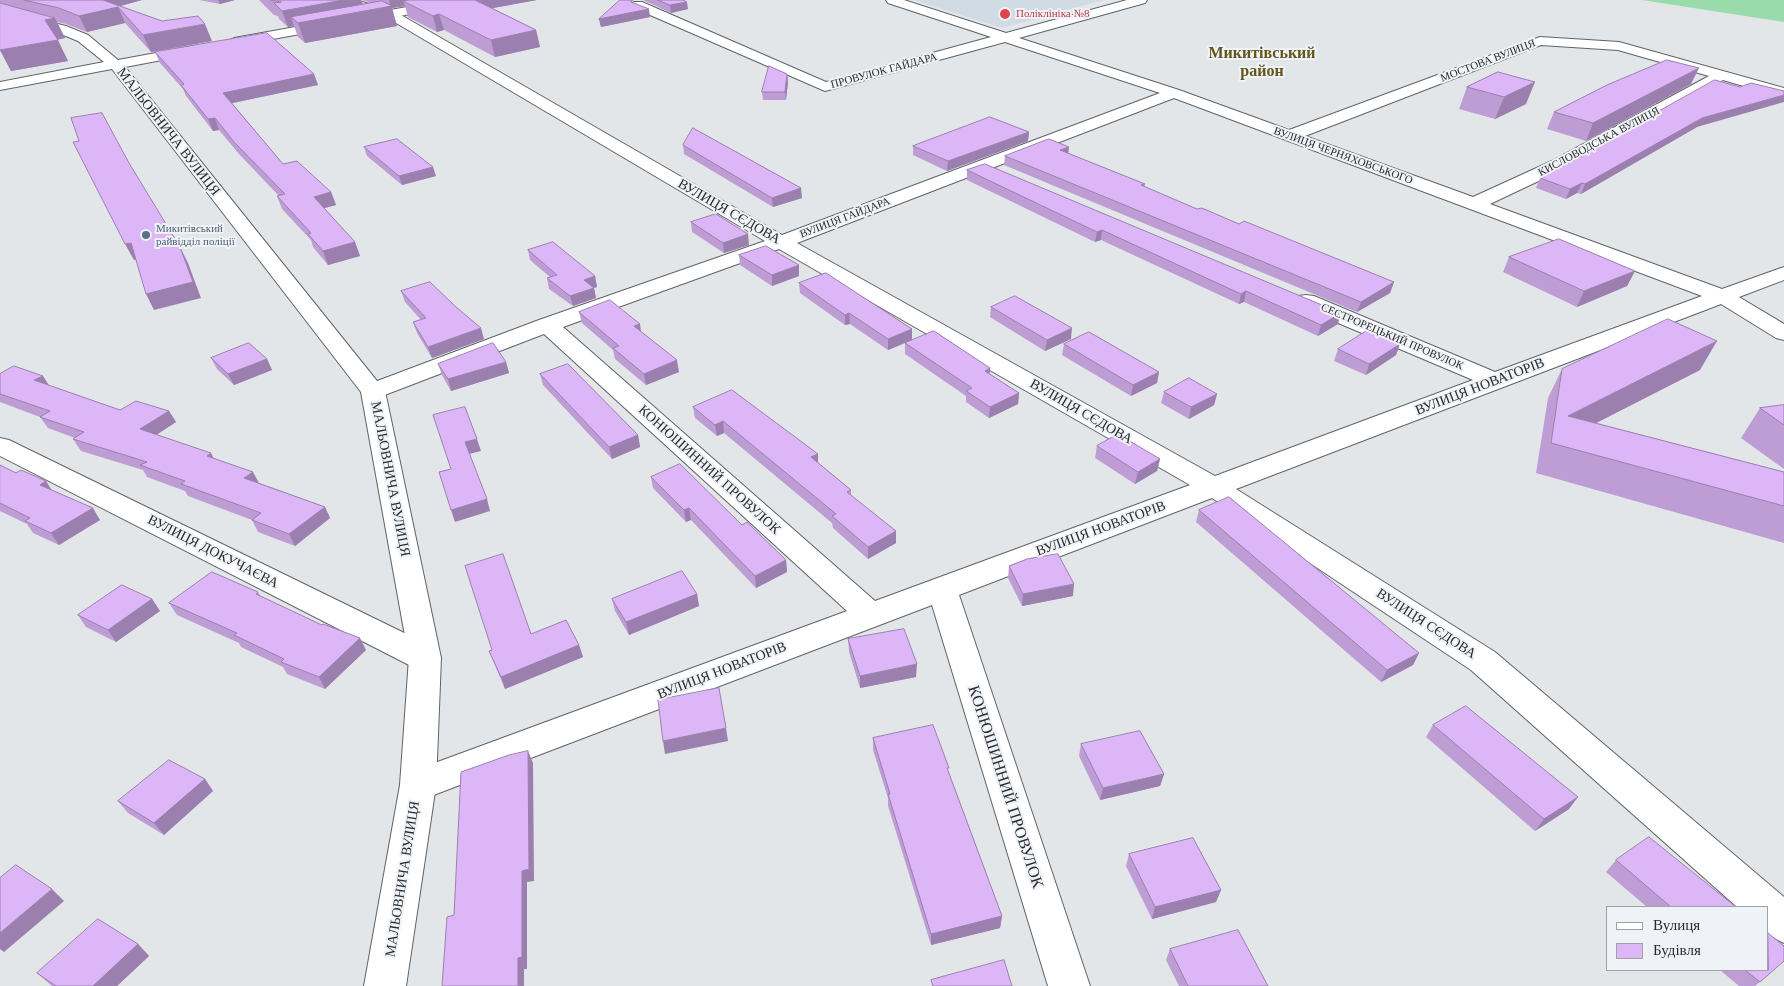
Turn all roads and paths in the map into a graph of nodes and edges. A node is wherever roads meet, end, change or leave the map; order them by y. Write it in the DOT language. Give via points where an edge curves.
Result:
graph roads {
  1 [pos="342,0"];
  2 [pos="466,0"];
  3 [pos="892,0"];
  4 [pos="1141,0"];
  5 [pos="638,5"];
  6 [pos="0,14"];
  7 [pos="390,14"];
  8 [pos="1006,37"];
  9 [pos="223,44"];
  10 [pos="203,48"];
  11 [pos="115,64"];
  12 [pos="1722,75"];
  13 [pos="0,86"];
  14 [pos="1174,93"];
  15 [pos="1784,93"];
  16 [pos="1289,136"];
  17 [pos="984,166"];
  18 [pos="1012,177"];
  19 [pos="1474,204"];
  20 [pos="781,242"];
  21 [pos="1784,273"];
  22 [pos="1285,293"];
  23 [pos="1722,296"];
  24 [pos="547,325"];
  25 [pos="1784,334"];
  26 [pos="1495,381"];
  27 [pos="373,391"];
  28 [pos="0,446"];
  29 [pos="1214,487"];
  30 [pos="942,588"];
  31 [pos="871,615"];
  32 [pos="425,658"];
  33 [pos="418,785"];
  34 [pos="1765,906"];
  35 [pos="1769,910"];
  36 [pos="1784,923"];
  37 [pos="385,986"];
  38 [pos="1069,986"];
  1 -- 7 [label="street, ВУЛИЦЯ СЄДОВА"];
  2 -- 7 [label="street"];
  3 -- 8 [label="street, ВУЛИЦЯ ЧЕРНЯХОВСЬКОГО"];
  4 -- 8 [label="street, ПРОВУЛОК ГАЙДАРА"];
  5 -- 8 [label="street, ПРОВУЛОК ГАЙДАРА" via="825,87"];
  6 -- 11 [label="street, МАЛЬОВНИЧА ВУЛИЦЯ" via="61,29 83,38"];
  7 -- 9 [label="street"];
  7 -- 20 [label="street, ВУЛИЦЯ СЄДОВА"];
  8 -- 14 [label="street, ВУЛИЦЯ ЧЕРНЯХОВСЬКОГО"];
  10 -- 11 [label="street"];
  11 -- 13 [label="street"];
  11 -- 27 [label="street, МАЛЬОВНИЧА ВУЛИЦЯ"];
  12 -- 15 [label="street, МОСТОВА ВУЛИЦЯ"];
  12 -- 16 [label="street, МОСТОВА ВУЛИЦЯ" via="1619,46 1540,41"];
  12 -- 19 [label="street, КИСЛОВОДСЬКА ВУЛИЦЯ" via="1560,164"];
  14 -- 16 [label="street, ВУЛИЦЯ ЧЕРНЯХОВСЬКОГО"];
  14 -- 17 [label="street, ВУЛИЦЯ ГАЙДАРА"];
  16 -- 19 [label="street, ВУЛИЦЯ ЧЕРНЯХОВСЬКОГО"];
  17 -- 18 [label="street"];
  17 -- 20 [label="street, ВУЛИЦЯ ГАЙДАРА"];
  19 -- 23 [label="street, ВУЛИЦЯ ЧЕРНЯХОВСЬКОГО"];
  20 -- 24 [label="street, ВУЛИЦЯ ГАЙДАРА"];
  20 -- 29 [label="street, ВУЛИЦЯ СЄДОВА"];
  21 -- 23 [label="street, ВУЛИЦЯ НОВАТОРІВ"];
  22 -- 26 [label="street, СЕСТРОРЕЦЬКИЙ ПРОВУЛОК"];
  23 -- 25 [label="street, ВУЛИЦЯ ЧЕРНЯХОВСЬКОГО"];
  23 -- 26 [label="street, ВУЛИЦЯ НОВАТОРІВ"];
  24 -- 27 [label="street, ВУЛИЦЯ ГАЙДАРА"];
  24 -- 31 [label="street, КОНЮШИННИЙ ПРОВУЛОК"];
  26 -- 29 [label="street, ВУЛИЦЯ НОВАТОРІВ"];
  27 -- 32 [label="street, МАЛЬОВНИЧА ВУЛИЦЯ"];
  28 -- 32 [label="street, ВУЛИЦЯ ДОКУЧАЄВА"];
  29 -- 30 [label="street, ВУЛИЦЯ НОВАТОРІВ"];
  29 -- 34 [label="street, ВУЛИЦЯ СЄДОВА" via="1483,661"];
  30 -- 31 [label="street, ВУЛИЦЯ НОВАТОРІВ"];
  30 -- 38 [label="street, КОНЮШИННИЙ ПРОВУЛОК"];
  31 -- 33 [label="street, ВУЛИЦЯ НОВАТОРІВ"];
  32 -- 33 [label="street, МАЛЬОВНИЧА ВУЛИЦЯ"];
  33 -- 37 [label="street, МАЛЬОВНИЧА ВУЛИЦЯ"];
  35 -- 36 [label="street, ВУЛИЦЯ СЄДОВА"];
}
